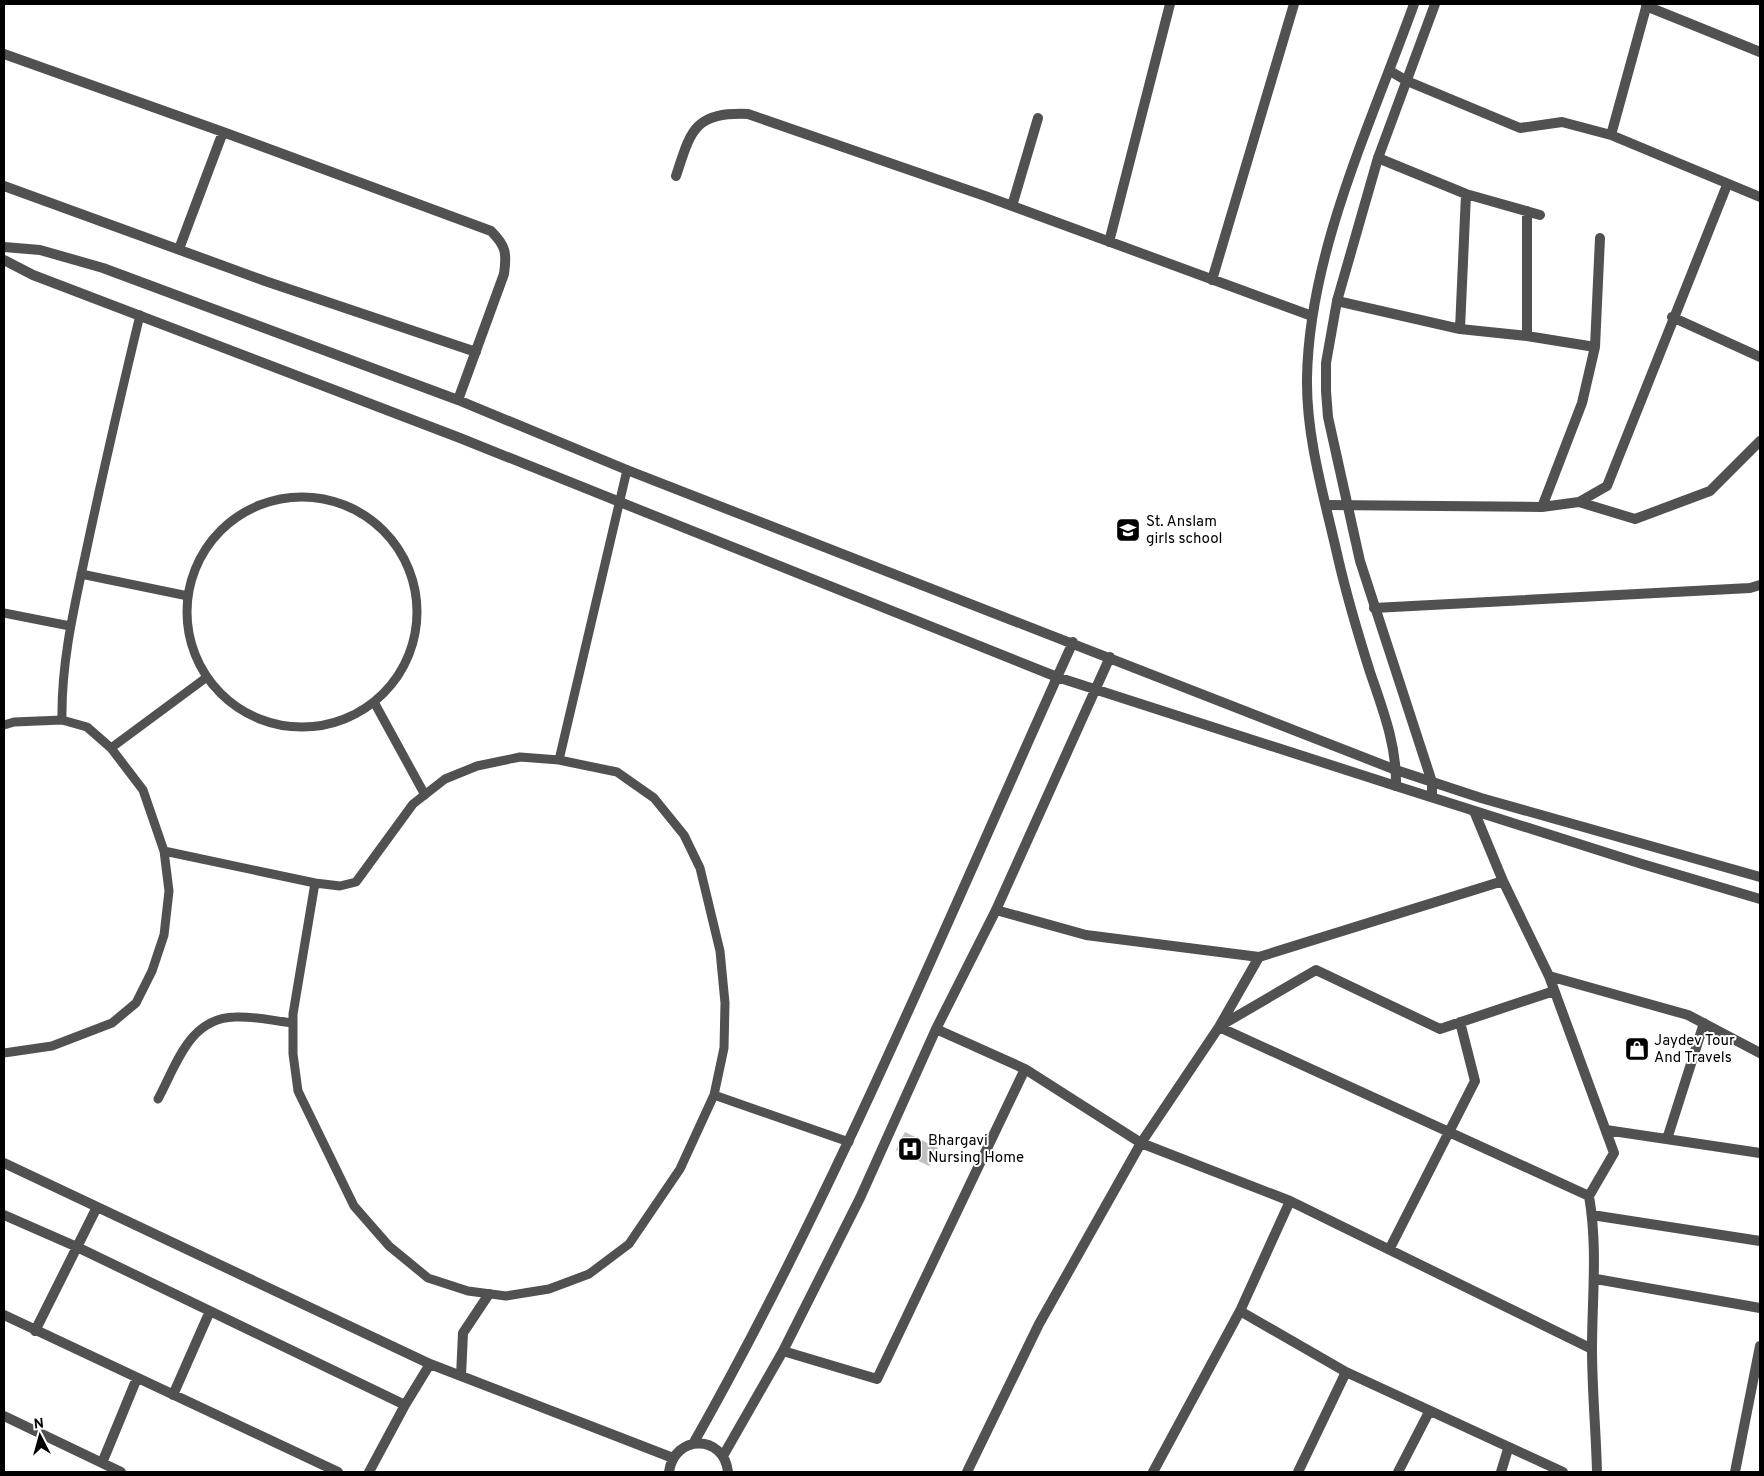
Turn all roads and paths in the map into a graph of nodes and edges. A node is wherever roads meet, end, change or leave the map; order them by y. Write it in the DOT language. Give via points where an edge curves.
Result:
graph roads {
  1 [pos="1170,4"];
  2 [pos="1294,4"];
  3 [pos="1414,4"];
  4 [pos="1435,4"];
  5 [pos="1647,5"];
  6 [pos="1760,52"];
  7 [pos="4,54"];
  8 [pos="1390,72"];
  9 [pos="1407,81"];
  10 [pos="1038,118"];
  11 [pos="223,132"];
  12 [pos="1611,135"];
  13 [pos="1378,158"];
  14 [pos="676,176"];
  15 [pos="1727,185"];
  16 [pos="4,186"];
  17 [pos="1466,194"];
  18 [pos="1760,197"];
  19 [pos="1012,206"];
  20 [pos="1527,211"];
  21 [pos="1540,215"];
  22 [pos="1600,238"];
  23 [pos="1109,242"];
  24 [pos="4,246"];
  25 [pos="179,249"];
  26 [pos="4,260"];
  27 [pos="1212,280"];
  28 [pos="1337,301"];
  29 [pos="140,315"];
  30 [pos="1312,316"];
  31 [pos="1672,318"];
  32 [pos="1460,329"];
  33 [pos="1527,336"];
  34 [pos="1595,347"];
  35 [pos="476,352"];
  36 [pos="1760,357"];
  37 [pos="458,400"];
  38 [pos="1760,441"];
  39 [pos="627,470"];
  40 [pos="620,502"];
  41 [pos="1579,502"];
  42 [pos="1348,504"];
  43 [pos="1326,505"];
  44 [pos="1542,508"];
  45 [pos="81,574"];
  46 [pos="1760,584"];
  47 [pos="188,596"];
  48 [pos="1374,608"];
  49 [pos="4,613"];
  50 [pos="70,626"];
  51 [pos="1073,642"];
  52 [pos="1110,657"];
  53 [pos="206,677"];
  54 [pos="1057,677"];
  55 [pos="1095,688"];
  56 [pos="374,702"];
  57 [pos="62,720"];
  58 [pos="4,725"];
  59 [pos="110,748"];
  60 [pos="559,760"];
  61 [pos="1396,770"];
  62 [pos="1432,782"];
  63 [pos="1396,786"];
  64 [pos="425,795"];
  65 [pos="1432,796"];
  66 [pos="1474,810"];
  67 [pos="164,851"];
  68 [pos="1760,877"];
  69 [pos="1502,881"];
  70 [pos="315,883"];
  71 [pos="1760,899"];
  72 [pos="996,910"];
  73 [pos="1259,957"];
  74 [pos="1549,976"];
  75 [pos="1554,991"];
  76 [pos="1460,1022"];
  77 [pos="293,1023"];
  78 [pos="1704,1023"];
  79 [pos="1220,1027"];
  80 [pos="936,1029"];
  81 [pos="1760,1052"];
  82 [pos="4,1053"];
  83 [pos="1025,1069"];
  84 [pos="714,1095"];
  85 [pos="158,1100"];
  86 [pos="1606,1130"];
  87 [pos="1448,1132"];
  88 [pos="1667,1139"];
  89 [pos="849,1142"];
  90 [pos="1141,1143"];
  91 [pos="1760,1154"];
  92 [pos="4,1163"];
  93 [pos="1589,1196"];
  94 [pos="1290,1201"];
  95 [pos="97,1207"];
  96 [pos="4,1215"];
  97 [pos="1592,1215"];
  98 [pos="1760,1241"];
  99 [pos="77,1248"];
  100 [pos="1390,1248"];
  101 [pos="1596,1279"];
  102 [pos="489,1294"];
  103 [pos="1760,1308"];
  104 [pos="210,1311"];
  105 [pos="1240,1311"];
  106 [pos="4,1315"];
  107 [pos="35,1331"];
  108 [pos="1760,1346"];
  109 [pos="1592,1349"];
  110 [pos="783,1351"];
  111 [pos="430,1364"];
  112 [pos="1346,1372"];
  113 [pos="461,1376"];
  114 [pos="137,1378"];
  115 [pos="173,1395"];
  116 [pos="405,1404"];
  117 [pos="1429,1412"];
  118 [pos="4,1416"];
  119 [pos="693,1444"];
  120 [pos="1508,1449"];
  121 [pos="723,1456"];
  122 [pos="673,1458"];
  123 [pos="102,1463"];
  124 [pos="121,1472"];
  125 [pos="338,1472"];
  126 [pos="369,1472"];
  127 [pos="669,1472"];
  128 [pos="729,1472"];
  129 [pos="967,1472"];
  130 [pos="1154,1472"];
  131 [pos="1298,1472"];
  132 [pos="1398,1472"];
  133 [pos="1501,1472"];
  134 [pos="1563,1472"];
  135 [pos="1597,1472"];
  136 [pos="1736,1472"];
  1 -- 23 [label="street"];
  2 -- 27 [label="street"];
  3 -- 8 [label="street"];
  4 -- 9 [label="street"];
  5 -- 6 [label="street"];
  5 -- 12 [label="street"];
  7 -- 11 [label="street"];
  8 -- 9 [label="street"];
  8 -- 30 [label="street" via="1349,178"];
  9 -- 12 [label="street" via="1520,128 1562,122"];
  9 -- 13 [label="street"];
  10 -- 19 [label="street"];
  11 -- 25 [label="street"];
  11 -- 35 [label="street" via="491,231 502,243 506,258 504,274"];
  12 -- 15 [label="street"];
  13 -- 17 [label="street"];
  13 -- 28 [label="street"];
  14 -- 19 [label="street" via="697,126 718,115 748,114"];
  15 -- 18 [label="street"];
  15 -- 31 [label="street"];
  16 -- 25 [label="street"];
  17 -- 20 [label="street"];
  17 -- 32 [label="street"];
  19 -- 23 [label="street"];
  20 -- 21 [label="street"];
  20 -- 33 [label="street"];
  22 -- 34 [label="street"];
  23 -- 27 [label="street"];
  24 -- 37 [label="street" via="40,250 103,268"];
  25 -- 35 [label="street" via="265,282"];
  26 -- 29 [label="street" via="33,275"];
  27 -- 30 [label="street"];
  28 -- 32 [label="street"];
  28 -- 42 [label="street" via="1326,363 1326,391 1328,417"];
  29 -- 40 [label="street"];
  29 -- 45 [label="lane"];
  30 -- 43 [label="street" via="1308,408"];
  31 -- 36 [label="street"];
  31 -- 41 [label="street" via="1607,486"];
  32 -- 33 [label="street"];
  33 -- 34 [label="street"];
  34 -- 44 [label="street" via="1582,403"];
  35 -- 37 [label="street"];
  37 -- 39 [label="street"];
  38 -- 41 [label="street" via="1710,491 1635,519"];
  39 -- 40 [label="lane"];
  39 -- 51 [label="street"];
  40 -- 54 [label="street"];
  40 -- 60 [label="lane"];
  41 -- 44 [label="street"];
  42 -- 43 [label="street"];
  42 -- 44 [label="street"];
  42 -- 48 [label="street"];
  43 -- 61 [label="street" via="1355,623 1394,746"];
  45 -- 47 [label="lane"];
  45 -- 50 [label="lane"];
  46 -- 48 [label="street" via="1750,588"];
  47 -- 53 [label="lane" via="188,630"];
  47 -- 56 [label="lane" via="206,548 244,513 276,501 310,498 344,505 359,513 397,547 412,578 417,603 416,629 406,662 387,690"];
  48 -- 62 [label="street"];
  49 -- 50 [label="lane"];
  50 -- 57 [label="lane" via="61,687"];
  51 -- 52 [label="street"];
  51 -- 54 [label="street"];
  52 -- 55 [label="street"];
  52 -- 61 [label="street"];
  53 -- 56 [label="lane" via="245,712 285,726 328,724"];
  53 -- 59 [label="lane"];
  54 -- 55 [label="street"];
  54 -- 89 [label="street"];
  55 -- 63 [label="street"];
  55 -- 72 [label="street"];
  56 -- 64 [label="lane"];
  57 -- 58 [label="lane"];
  57 -- 59 [label="lane" via="87,727"];
  59 -- 67 [label="lane" via="143,790"];
  60 -- 64 [label="lane" via="520,757 477,766 445,778"];
  60 -- 84 [label="lane" via="618,772 654,798 684,835 700,868 720,951 725,1004 724,1048"];
  61 -- 62 [label="street"];
  61 -- 63 [label="street"];
  62 -- 65 [label="street"];
  62 -- 68 [label="street"];
  63 -- 65 [label="street"];
  64 -- 70 [label="lane" via="413,804 356,882 340,886"];
  65 -- 66 [label="street"];
  66 -- 69 [label="street"];
  66 -- 71 [label="street"];
  67 -- 70 [label="lane"];
  67 -- 82 [label="lane" via="169,891 164,934 152,971 136,1002 112,1023 52,1046"];
  69 -- 73 [label="street"];
  69 -- 74 [label="street"];
  70 -- 77 [label="lane"];
  72 -- 73 [label="street" via="1086,935"];
  72 -- 80 [label="street"];
  73 -- 79 [label="street"];
  74 -- 75 [label="street"];
  74 -- 78 [label="street"];
  75 -- 76 [label="street"];
  75 -- 86 [label="street"];
  76 -- 79 [label="street" via="1440,1029 1316,970"];
  76 -- 87 [label="street" via="1475,1081"];
  77 -- 85 [label="lane" via="235,1016 210,1021 194,1033"];
  77 -- 102 [label="lane" via="298,1091 354,1206 389,1246 428,1278"];
  78 -- 81 [label="street"];
  78 -- 88 [label="street"];
  79 -- 87 [label="street"];
  79 -- 90 [label="street"];
  80 -- 83 [label="street"];
  80 -- 110 [label="street" via="860,1198"];
  83 -- 90 [label="street"];
  83 -- 110 [label="street" via="877,1378"];
  84 -- 89 [label="lane"];
  84 -- 102 [label="lane" via="680,1169 629,1244 589,1274 549,1289 506,1296"];
  86 -- 88 [label="street"];
  86 -- 93 [label="street" via="1614,1153"];
  87 -- 93 [label="street"];
  87 -- 100 [label="street"];
  88 -- 91 [label="street"];
  89 -- 119 [label="street" via="730,1378"];
  90 -- 94 [label="street"];
  90 -- 129 [label="street" via="1039,1324"];
  92 -- 95 [label="street"];
  93 -- 97 [label="street"];
  94 -- 100 [label="street"];
  94 -- 105 [label="street"];
  95 -- 99 [label="street"];
  95 -- 111 [label="street"];
  96 -- 99 [label="street"];
  97 -- 98 [label="street"];
  97 -- 101 [label="street"];
  99 -- 104 [label="street"];
  99 -- 107 [label="street"];
  100 -- 109 [label="street"];
  101 -- 103 [label="street"];
  101 -- 109 [label="street"];
  102 -- 113 [label="street" via="463,1333"];
  104 -- 115 [label="street"];
  104 -- 116 [label="street"];
  105 -- 112 [label="street"];
  105 -- 130 [label="street"];
  106 -- 107 [label="street"];
  107 -- 114 [label="street"];
  108 -- 136 [label="street"];
  109 -- 135 [label="street"];
  110 -- 121 [label="street"];
  111 -- 113 [label="street"];
  111 -- 116 [label="street"];
  112 -- 117 [label="street"];
  112 -- 131 [label="street"];
  113 -- 122 [label="street"];
  114 -- 115 [label="street"];
  114 -- 123 [label="street"];
  115 -- 125 [label="street"];
  116 -- 126 [label="street"];
  117 -- 120 [label="street"];
  117 -- 132 [label="street"];
  118 -- 123 [label="street"];
  119 -- 121 [label="street" via="710,1445"];
  119 -- 122 [label="street" via="678,1451"];
  120 -- 133 [label="street"];
  120 -- 134 [label="street"];
  121 -- 128 [label="street"];
  122 -- 127 [label="street"];
  123 -- 124 [label="street"];
}
